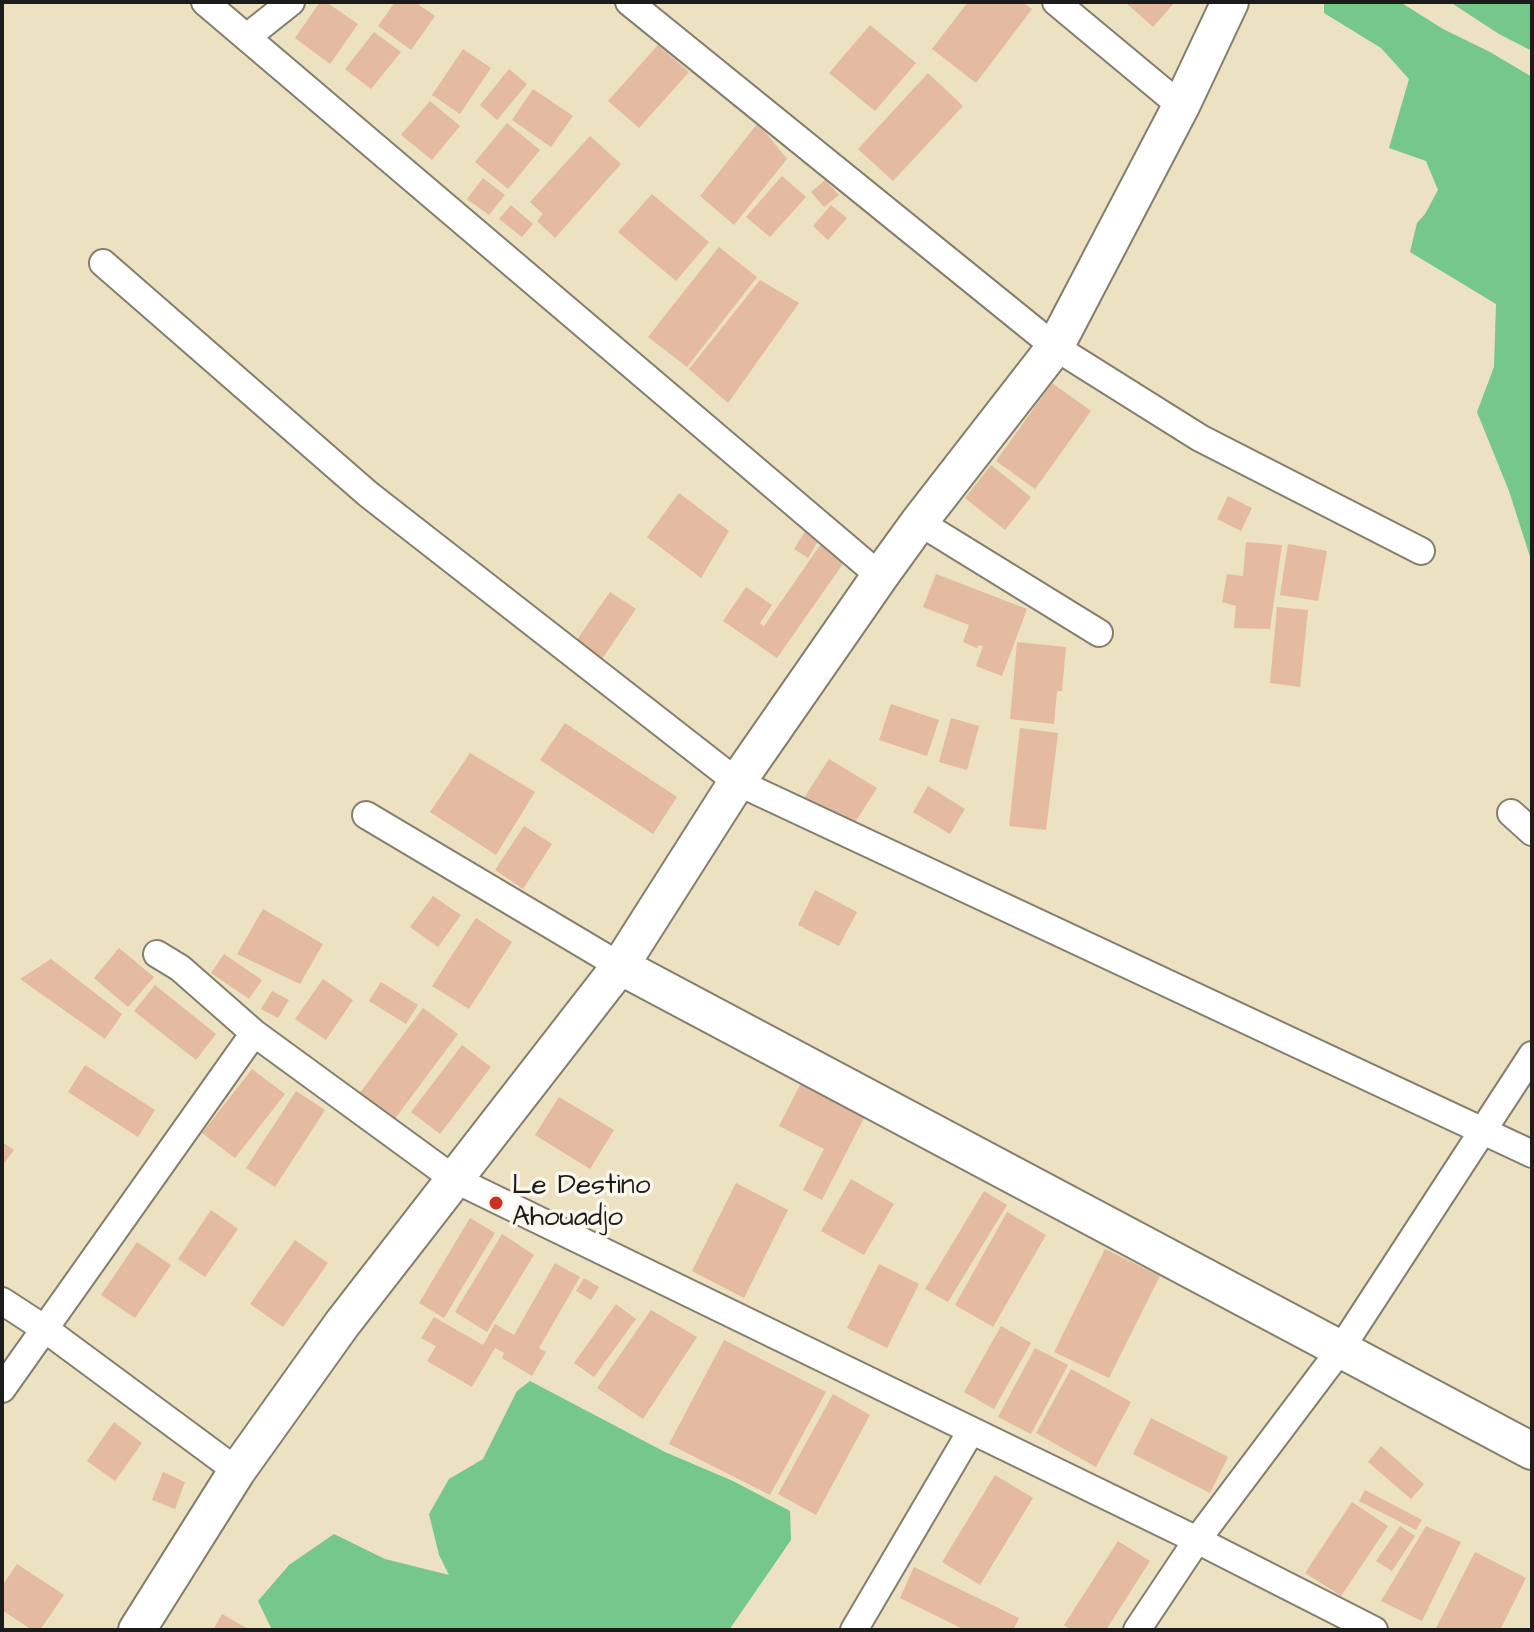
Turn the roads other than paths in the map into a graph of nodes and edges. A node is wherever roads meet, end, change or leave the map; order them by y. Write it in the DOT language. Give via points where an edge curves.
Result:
graph roads {
  1 [pos="205,2"];
  2 [pos="291,2"];
  3 [pos="629,2"];
  4 [pos="1056,2"];
  5 [pos="1230,2"];
  6 [pos="247,37"];
  7 [pos="1181,106"];
  8 [pos="103,263"];
  9 [pos="1055,347"];
  10 [pos="919,522"];
  11 [pos="1421,551"];
  12 [pos="880,576"];
  13 [pos="1099,633"];
  14 [pos="737,782"];
  15 [pos="1511,813"];
  16 [pos="366,815"];
  17 [pos="1532,832"];
  18 [pos="157,954"];
  19 [pos="620,966"];
  20 [pos="254,1033"];
  21 [pos="1532,1055"];
  22 [pos="1483,1130"];
  23 [pos="1532,1154"];
  24 [pos="454,1179"];
  25 [pos="2,1301"];
  26 [pos="45,1329"];
  27 [pos="1340,1350"];
  28 [pos="2,1389"];
  29 [pos="971,1431"];
  30 [pos="1532,1451"];
  31 [pos="237,1471"];
  32 [pos="1197,1540"];
  33 [pos="137,1630"];
  34 [pos="854,1630"];
  35 [pos="1137,1630"];
  36 [pos="1374,1630"];
  1 -- 6 [label="street"];
  2 -- 6 [label="street"];
  3 -- 9 [label="street"];
  4 -- 7 [label="street"];
  5 -- 7 [label="main road"];
  6 -- 12 [label="street"];
  7 -- 9 [label="main road"];
  8 -- 14 [label="street" via="368,494"];
  9 -- 10 [label="main road"];
  9 -- 11 [label="street" via="1200,438"];
  10 -- 12 [label="main road"];
  10 -- 13 [label="street"];
  12 -- 14 [label="main road"];
  14 -- 19 [label="main road"];
  14 -- 22 [label="street"];
  15 -- 17 [label="street"];
  16 -- 19 [label="street"];
  18 -- 20 [label="street"];
  19 -- 24 [label="main road"];
  19 -- 27 [label="main road"];
  20 -- 24 [label="street"];
  20 -- 26 [label="street"];
  21 -- 22 [label="street"];
  22 -- 23 [label="street"];
  22 -- 27 [label="street"];
  24 -- 29 [label="street"];
  24 -- 31 [label="main road"];
  25 -- 26 [label="street"];
  26 -- 28 [label="street"];
  26 -- 31 [label="street"];
  27 -- 30 [label="main road"];
  27 -- 32 [label="street"];
  29 -- 32 [label="street"];
  29 -- 34 [label="street"];
  31 -- 33 [label="main road"];
  32 -- 35 [label="street"];
  32 -- 36 [label="street"];
}
